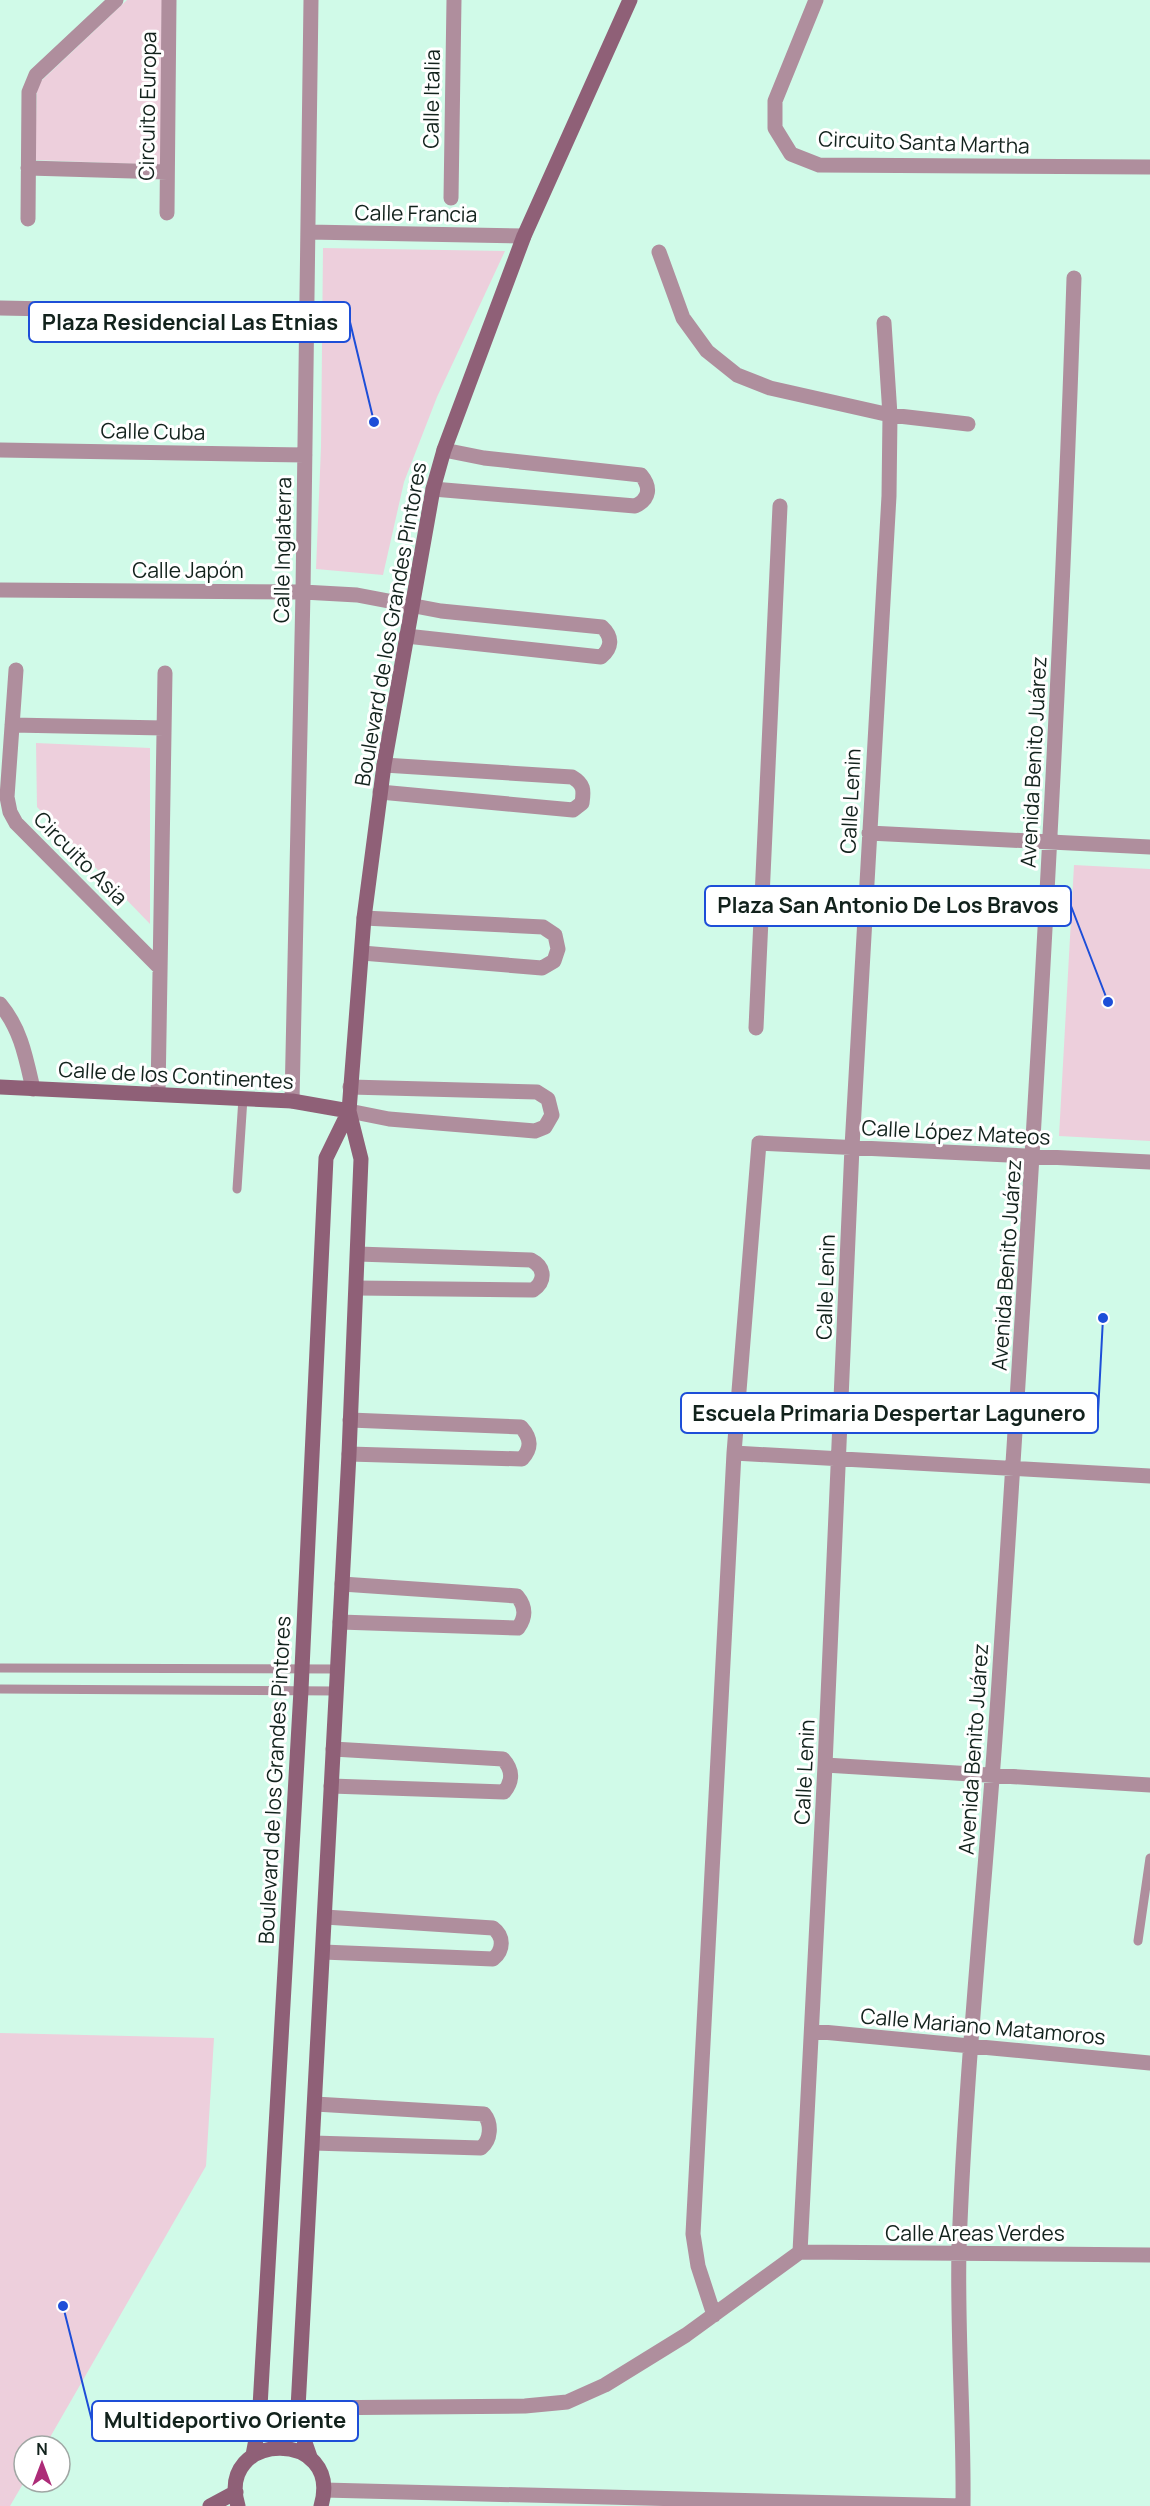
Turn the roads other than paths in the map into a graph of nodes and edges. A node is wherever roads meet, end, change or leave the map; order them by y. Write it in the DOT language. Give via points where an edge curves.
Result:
graph roads {
  1 [pos="116,0"];
  2 [pos="170,0"];
  3 [pos="311,0"];
  4 [pos="454,0"];
  5 [pos="630,0"];
  6 [pos="816,0"];
  7 [pos="1150,167"];
  8 [pos="28,168"];
  9 [pos="168,172"];
  10 [pos="451,198"];
  11 [pos="167,213"];
  12 [pos="28,219"];
  13 [pos="308,232"];
  14 [pos="524,236"];
  15 [pos="659,252"];
  16 [pos="1074,278"];
  17 [pos="0,308"];
  18 [pos="306,314"];
  19 [pos="884,323"];
  20 [pos="890,415"];
  21 [pos="968,424"];
  22 [pos="0,450"];
  23 [pos="444,450"];
  24 [pos="305,455"];
  25 [pos="434,489"];
  26 [pos="780,506"];
  27 [pos="0,590"];
  28 [pos="303,592"];
  29 [pos="412,603"];
  30 [pos="406,636"];
  31 [pos="16,670"];
  32 [pos="165,673"];
  33 [pos="12,725"];
  34 [pos="164,728"];
  35 [pos="384,765"];
  36 [pos="380,792"];
  37 [pos="869,833"];
  38 [pos="1051,841"];
  39 [pos="1150,847"];
  40 [pos="762,900"];
  41 [pos="866,902"];
  42 [pos="364,918"];
  43 [pos="362,954"];
  44 [pos="160,968"];
  45 [pos="0,1004"];
  46 [pos="756,1028"];
  47 [pos="350,1086"];
  48 [pos="0,1087"];
  49 [pos="33,1089"];
  50 [pos="158,1094"];
  51 [pos="243,1098"];
  52 [pos="292,1101"];
  53 [pos="348,1111"];
  54 [pos="852,1148"];
  55 [pos="1034,1157"];
  56 [pos="1150,1162"];
  57 [pos="237,1189"];
  58 [pos="358,1254"];
  59 [pos="357,1288"];
  60 [pos="350,1420"];
  61 [pos="734,1453"];
  62 [pos="349,1454"];
  63 [pos="839,1458"];
  64 [pos="1013,1468"];
  65 [pos="1150,1476"];
  66 [pos="342,1584"];
  67 [pos="340,1622"];
  68 [pos="0,1668"];
  69 [pos="302,1668"];
  70 [pos="338,1669"];
  71 [pos="0,1689"];
  72 [pos="301,1690"];
  73 [pos="336,1691"];
  74 [pos="333,1749"];
  75 [pos="825,1765"];
  76 [pos="993,1775"];
  77 [pos="1150,1785"];
  78 [pos="331,1786"];
  79 [pos="1150,1858"];
  80 [pos="324,1917"];
  81 [pos="1138,1941"];
  82 [pos="323,1952"];
  83 [pos="812,2031"];
  84 [pos="970,2047"];
  85 [pos="1150,2063"];
  86 [pos="315,2104"];
  87 [pos="312,2144"];
  88 [pos="800,2253"];
  89 [pos="959,2253"];
  90 [pos="1150,2255"];
  91 [pos="714,2315"];
  92 [pos="298,2409"];
  93 [pos="254,2455"];
  94 [pos="310,2457"];
  95 [pos="324,2490"];
  96 [pos="237,2499"];
  97 [pos="210,2506"];
  98 [pos="321,2506"];
  1 -- 8 [label="street" via="36,75 29,92"];
  2 -- 9 [label="street, Circuito Europa"];
  3 -- 13 [label="street, Calle Inglaterra"];
  4 -- 10 [label="street, Calle Italia"];
  5 -- 14 [label="street, Boulevard de los Grandes Pintores"];
  6 -- 7 [label="street, Circuito Santa Martha" via="775,101 775,128 791,154 819,165"];
  8 -- 9 [label="street"];
  8 -- 12 [label="street"];
  9 -- 11 [label="street, Circuito Europa"];
  13 -- 14 [label="street, Calle Francia"];
  13 -- 18 [label="street, Calle Inglaterra"];
  14 -- 23 [label="street, Boulevard de los Grandes Pintores"];
  15 -- 20 [label="street" via="683,318 707,351 737,375 770,388"];
  16 -- 38 [label="street, Avenida Benito Juárez"];
  17 -- 18 [label="street"];
  18 -- 24 [label="street, Calle Inglaterra"];
  19 -- 20 [label="street, Calle Lenin"];
  20 -- 21 [label="street"];
  20 -- 37 [label="street, Calle Lenin" via="889,496"];
  22 -- 24 [label="street, Calle Cuba"];
  23 -- 25 [label="street, Boulevard de los Grandes Pintores"];
  23 -- 25 [label="street" via="641,475 648,494 635,506"];
  24 -- 28 [label="street, Calle Inglaterra"];
  25 -- 29 [label="street, Boulevard de los Grandes Pintores"];
  26 -- 40 [label="street"];
  27 -- 28 [label="street, Calle Japón"];
  28 -- 29 [label="street, Calle Japón"];
  28 -- 52 [label="street, Calle Inglaterra"];
  29 -- 30 [label="street, Boulevard de los Grandes Pintores"];
  29 -- 30 [label="street, Calle Japón" via="441,611 602,627 611,642 601,657"];
  30 -- 35 [label="street, Boulevard de los Grandes Pintores"];
  31 -- 33 [label="street, Circuito Asia"];
  32 -- 34 [label="street, Circuito Asia"];
  33 -- 34 [label="street"];
  33 -- 44 [label="street, Circuito Asia" via="7,797 16,823"];
  34 -- 44 [label="street, Circuito Asia"];
  35 -- 36 [label="street, Boulevard de los Grandes Pintores"];
  35 -- 36 [label="street" via="572,777 584,790 582,803 573,810"];
  36 -- 42 [label="street, Boulevard de los Grandes Pintores"];
  37 -- 38 [label="street"];
  37 -- 41 [label="street, Calle Lenin"];
  38 -- 39 [label="street"];
  38 -- 55 [label="street, Avenida Benito Juárez"];
  40 -- 41 [label="street"];
  40 -- 46 [label="street"];
  41 -- 54 [label="street, Calle Lenin"];
  42 -- 43 [label="street, Boulevard de los Grandes Pintores"];
  42 -- 43 [label="street" via="543,927 555,935 558,949 554,961 542,968"];
  43 -- 47 [label="street, Boulevard de los Grandes Pintores"];
  44 -- 50 [label="street, Circuito Asia"];
  45 -- 49 [label="street" via="25,1049"];
  47 -- 53 [label="street, Boulevard de los Grandes Pintores"];
  47 -- 53 [label="street" via="537,1092 548,1099 552,1115 545,1127 535,1131 389,1119"];
  48 -- 49 [label="street, Calle de los Continentes"];
  49 -- 50 [label="street, Calle de los Continentes"];
  50 -- 51 [label="street, Calle de los Continentes"];
  51 -- 52 [label="street, Calle de los Continentes"];
  51 -- 57 [label="lane"];
  52 -- 53 [label="street, Calle de los Continentes"];
  53 -- 58 [label="street, Boulevard de los Grandes Pintores" via="362,1159"];
  53 -- 69 [label="street, Boulevard de los Grandes Pintores" via="326,1158"];
  54 -- 55 [label="street, Calle López Mateos"];
  54 -- 61 [label="street, Calle López Mateos" via="759,1143"];
  54 -- 63 [label="street, Calle Lenin"];
  55 -- 56 [label="street, Calle López Mateos"];
  55 -- 64 [label="street, Avenida Benito Juárez"];
  58 -- 59 [label="street, Boulevard de los Grandes Pintores"];
  58 -- 59 [label="street" via="531,1260 543,1274 542,1282 533,1290"];
  59 -- 60 [label="street, Boulevard de los Grandes Pintores"];
  60 -- 62 [label="street, Boulevard de los Grandes Pintores"];
  60 -- 62 [label="street" via="521,1427 530,1443 522,1459"];
  61 -- 63 [label="street"];
  61 -- 91 [label="street" via="693,2234 698,2266"];
  62 -- 66 [label="street, Boulevard de los Grandes Pintores"];
  63 -- 64 [label="street"];
  63 -- 75 [label="street, Calle Lenin"];
  64 -- 65 [label="street"];
  64 -- 76 [label="street, Avenida Benito Juárez"];
  66 -- 67 [label="street, Boulevard de los Grandes Pintores"];
  66 -- 67 [label="street" via="517,1596 525,1611 518,1628"];
  67 -- 70 [label="street, Boulevard de los Grandes Pintores"];
  68 -- 69 [label="lane"];
  69 -- 70 [label="lane"];
  69 -- 72 [label="street, Boulevard de los Grandes Pintores"];
  70 -- 73 [label="street, Boulevard de los Grandes Pintores"];
  71 -- 72 [label="lane"];
  72 -- 73 [label="lane"];
  72 -- 93 [label="street, Boulevard de los Grandes Pintores" via="260,2424"];
  73 -- 74 [label="street, Boulevard de los Grandes Pintores"];
  74 -- 78 [label="street, Boulevard de los Grandes Pintores"];
  74 -- 78 [label="street" via="503,1759 512,1777 504,1792"];
  75 -- 76 [label="street"];
  75 -- 83 [label="street, Calle Lenin"];
  76 -- 77 [label="street"];
  76 -- 84 [label="street, Avenida Benito Juárez"];
  78 -- 80 [label="street, Boulevard de los Grandes Pintores"];
  79 -- 81 [label="lane"];
  80 -- 82 [label="street, Boulevard de los Grandes Pintores"];
  80 -- 82 [label="street" via="493,1928 502,1944 493,1959"];
  82 -- 86 [label="street, Boulevard de los Grandes Pintores"];
  83 -- 84 [label="street, Calle Mariano Matamoros"];
  83 -- 88 [label="street, Calle Lenin"];
  84 -- 85 [label="street, Calle Mariano Matamoros"];
  84 -- 89 [label="street, Avenida Benito Juárez"];
  86 -- 87 [label="street, Boulevard de los Grandes Pintores"];
  86 -- 87 [label="street" via="484,2114 490,2132 481,2148"];
  87 -- 92 [label="street, Boulevard de los Grandes Pintores"];
  88 -- 89 [label="street, Calle Areas Verdes"];
  88 -- 91 [label="street"];
  89 -- 90 [label="street, Calle Areas Verdes"];
  89 -- 95 [label="street, Avenida Benito Juárez" via="963,2506"];
  91 -- 92 [label="street" via="605,2385 567,2402"];
  92 -- 94 [label="street, Boulevard de los Grandes Pintores"];
  93 -- 94 [label="street" via="282,2446"];
  93 -- 96 [label="street" via="238,2476"];
  94 -- 95 [label="street, Boulevard de los Grandes Pintores" via="322,2476"];
  95 -- 98 [label="street"];
  96 -- 97 [label="street"];
}
